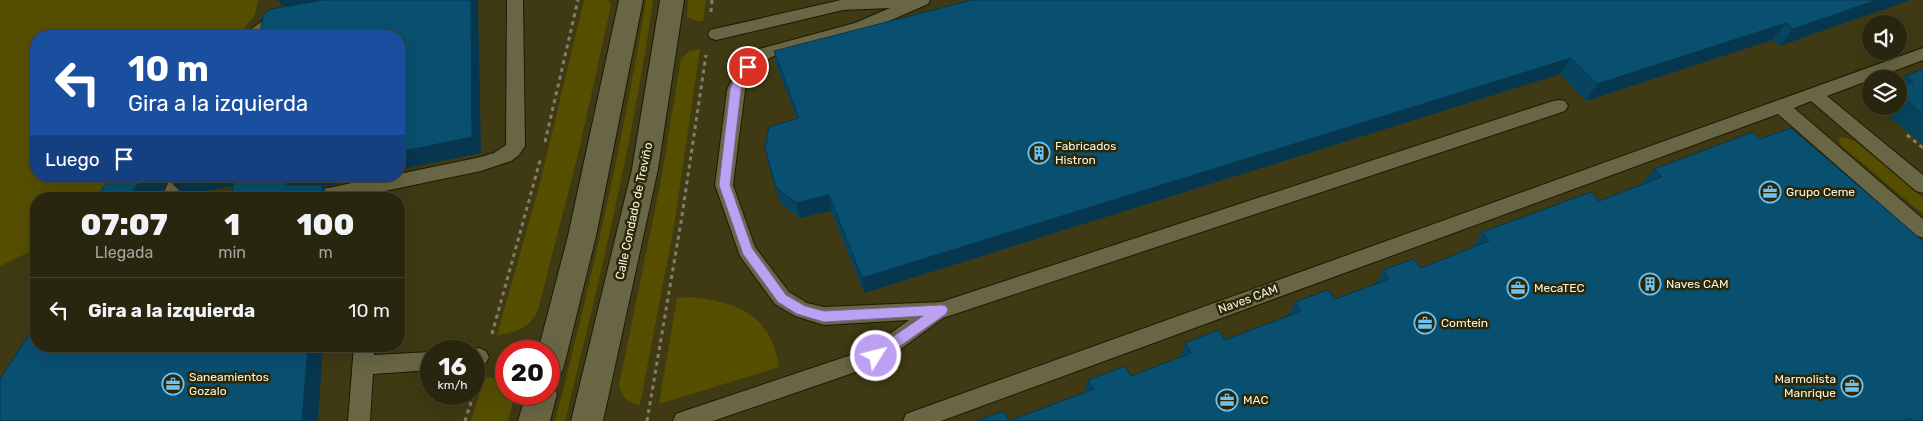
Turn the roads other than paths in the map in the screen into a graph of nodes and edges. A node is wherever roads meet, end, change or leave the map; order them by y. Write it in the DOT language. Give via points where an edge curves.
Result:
graph roads {
  1 [pos="515,0"];
  2 [pos="631,0"];
  3 [pos="672,0"];
  4 [pos="922,0"];
  5 [pos="295,16"];
  6 [pos="261,30"];
  7 [pos="716,34"];
  8 [pos="1923,54"];
  9 [pos="1814,94"];
  10 [pos="1559,106"];
  11 [pos="1780,106"];
  12 [pos="405,179"];
  13 [pos="393,182"];
  14 [pos="1923,186"];
  15 [pos="343,192"];
  16 [pos="1923,230"];
  17 [pos="942,310"];
  18 [pos="556,340"];
  19 [pos="364,356"];
  20 [pos="420,360"];
  21 [pos="538,405"];
  22 [pos="359,421"];
  23 [pos="534,421"];
  24 [pos="587,421"];
  25 [pos="684,421"];
  26 [pos="914,421"];
  1 -- 12 [label="lane" via="516,146 501,159"];
  2 -- 18 [label="street" via="582,236"];
  3 -- 24 [label="street, Calle Condado de Treviño" via="645,169"];
  4 -- 7 [label="lane" via="843,5"];
  4 -- 17 [label="lane" via="860,27 765,53 754,59 740,78 736,90 724,185 747,250 782,298 802,310 824,316"];
  5 -- 6 [label="lane" via="277,19"];
  8 -- 9 [label="lane, Naves CAM"];
  9 -- 11 [label="lane, Naves CAM"];
  9 -- 14 [label="lane"];
  10 -- 17 [label="lane"];
  11 -- 16 [label="lane"];
  11 -- 26 [label="lane, Naves CAM"];
  13 -- 15 [label="lane"];
  17 -- 25 [label="lane" via="876,356"];
  19 -- 20 [label="lane"];
  19 -- 22 [label="lane"];
  21 -- 23 [label="street"];
}
